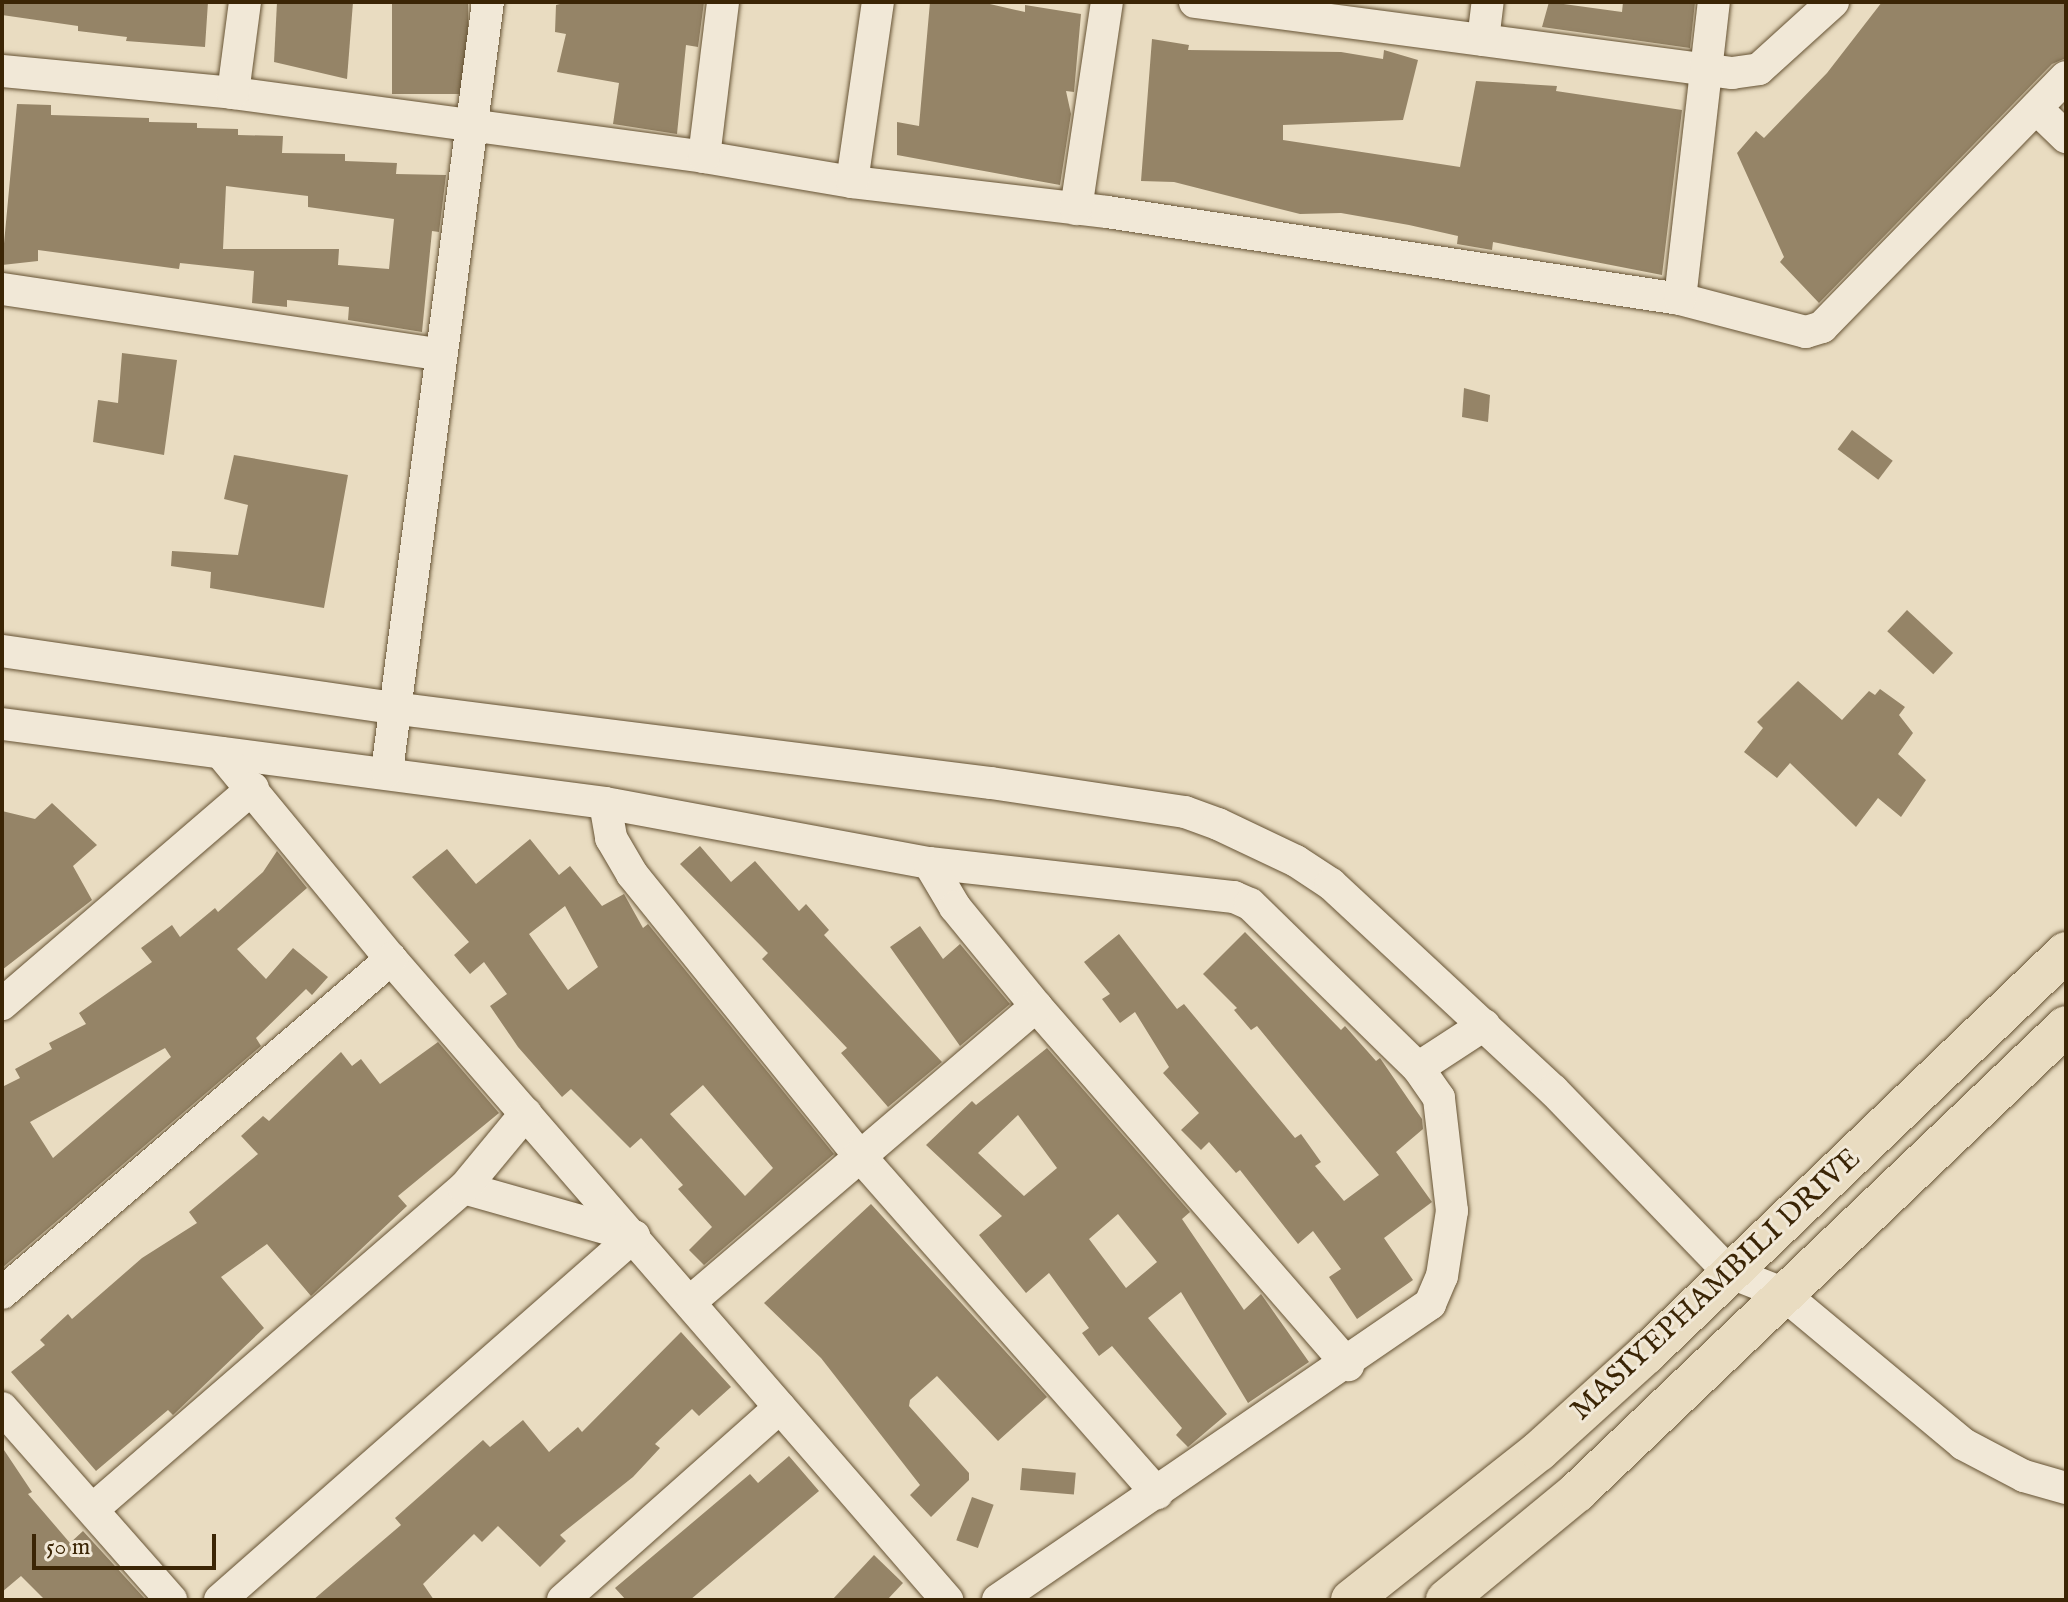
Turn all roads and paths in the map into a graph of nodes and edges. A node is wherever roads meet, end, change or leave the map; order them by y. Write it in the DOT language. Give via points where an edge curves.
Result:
graph roads {
  1 [pos="245,2"];
  2 [pos="488,2"];
  3 [pos="723,2"];
  4 [pos="878,2"];
  5 [pos="1107,2"];
  6 [pos="1195,2"];
  7 [pos="1488,2"];
  8 [pos="1714,2"];
  9 [pos="1833,2"];
  10 [pos="1325,11"];
  11 [pos="1483,40"];
  12 [pos="1704,67"];
  13 [pos="2,71"];
  14 [pos="2066,77"];
  15 [pos="233,93"];
  16 [pos="2036,108"];
  17 [pos="471,124"];
  18 [pos="2066,137"];
  19 [pos="704,157"];
  20 [pos="852,182"];
  21 [pos="1076,209"];
  22 [pos="2,289"];
  23 [pos="1680,299"];
  24 [pos="441,355"];
  25 [pos="2,651"];
  26 [pos="392,708"];
  27 [pos="2,724"];
  28 [pos="221,753"];
  29 [pos="387,771"];
  30 [pos="253,788"];
  31 [pos="605,803"];
  32 [pos="929,863"];
  33 [pos="2066,952"];
  34 [pos="391,959"];
  35 [pos="2,1004"];
  36 [pos="1036,1006"];
  37 [pos="1484,1025"];
  38 [pos="2066,1026"];
  39 [pos="1418,1068"];
  40 [pos="526,1113"];
  41 [pos="859,1155"];
  42 [pos="464,1188"];
  43 [pos="634,1236"];
  44 [pos="1729,1272"];
  45 [pos="2,1293"];
  46 [pos="1782,1293"];
  47 [pos="691,1301"];
  48 [pos="1348,1365"];
  49 [pos="780,1407"];
  50 [pos="2,1408"];
  51 [pos="2066,1488"];
  52 [pos="1157,1493"];
  53 [pos="93,1509"];
  54 [pos="171,1600"];
  55 [pos="220,1600"];
  56 [pos="563,1600"];
  57 [pos="947,1600"];
  58 [pos="998,1600"];
  59 [pos="1351,1600"];
  60 [pos="1446,1600"];
  1 -- 15 [label="street"];
  2 -- 17 [label="street"];
  3 -- 19 [label="street"];
  4 -- 20 [label="street"];
  5 -- 21 [label="street"];
  6 -- 10 [label="street"];
  7 -- 11 [label="street"];
  8 -- 12 [label="street"];
  9 -- 12 [label="street" via="1759,69 1732,73"];
  10 -- 11 [label="street"];
  11 -- 12 [label="street"];
  12 -- 23 [label="street"];
  13 -- 15 [label="street"];
  14 -- 16 [label="street"];
  15 -- 17 [label="street"];
  16 -- 18 [label="street"];
  16 -- 23 [label="street" via="1822,327 1787,329"];
  17 -- 19 [label="street"];
  17 -- 24 [label="street"];
  19 -- 20 [label="street"];
  20 -- 21 [label="street"];
  21 -- 23 [label="street"];
  22 -- 24 [label="street"];
  24 -- 26 [label="street"];
  25 -- 26 [label="street"];
  26 -- 29 [label="street"];
  26 -- 37 [label="street" via="1185,812 1296,861 1331,884"];
  27 -- 28 [label="street"];
  28 -- 29 [label="street"];
  28 -- 30 [label="street"];
  29 -- 31 [label="street"];
  30 -- 34 [label="street"];
  30 -- 35 [label="street"];
  31 -- 32 [label="street"];
  31 -- 41 [label="street" via="611,838 632,874"];
  32 -- 36 [label="street" via="955,907"];
  32 -- 39 [label="street" via="1234,897 1250,904"];
  33 -- 44 [label="main road, MASIYEPHAMBILI DRIVE"];
  34 -- 40 [label="street"];
  34 -- 45 [label="street"];
  36 -- 41 [label="street"];
  36 -- 48 [label="street"];
  37 -- 39 [label="street"];
  37 -- 44 [label="street"];
  38 -- 46 [label="main road, MASIYEPHAMBILI DRIVE"];
  39 -- 48 [label="street" via="1439,1098 1450,1174 1452,1211 1442,1276 1430,1304"];
  40 -- 42 [label="street"];
  40 -- 43 [label="street"];
  41 -- 47 [label="street"];
  41 -- 52 [label="street"];
  42 -- 43 [label="street"];
  42 -- 53 [label="street"];
  43 -- 47 [label="street"];
  43 -- 55 [label="street"];
  44 -- 46 [label="street"];
  44 -- 59 [label="main road, MASIYEPHAMBILI DRIVE" via="1539,1451"];
  46 -- 51 [label="street" via="1963,1444 2024,1476"];
  46 -- 60 [label="main road, MASIYEPHAMBILI DRIVE" via="1577,1492"];
  47 -- 49 [label="street"];
  48 -- 52 [label="street"];
  49 -- 56 [label="street"];
  49 -- 57 [label="street"];
  50 -- 53 [label="street"];
  52 -- 58 [label="street"];
  53 -- 54 [label="street"];
}
